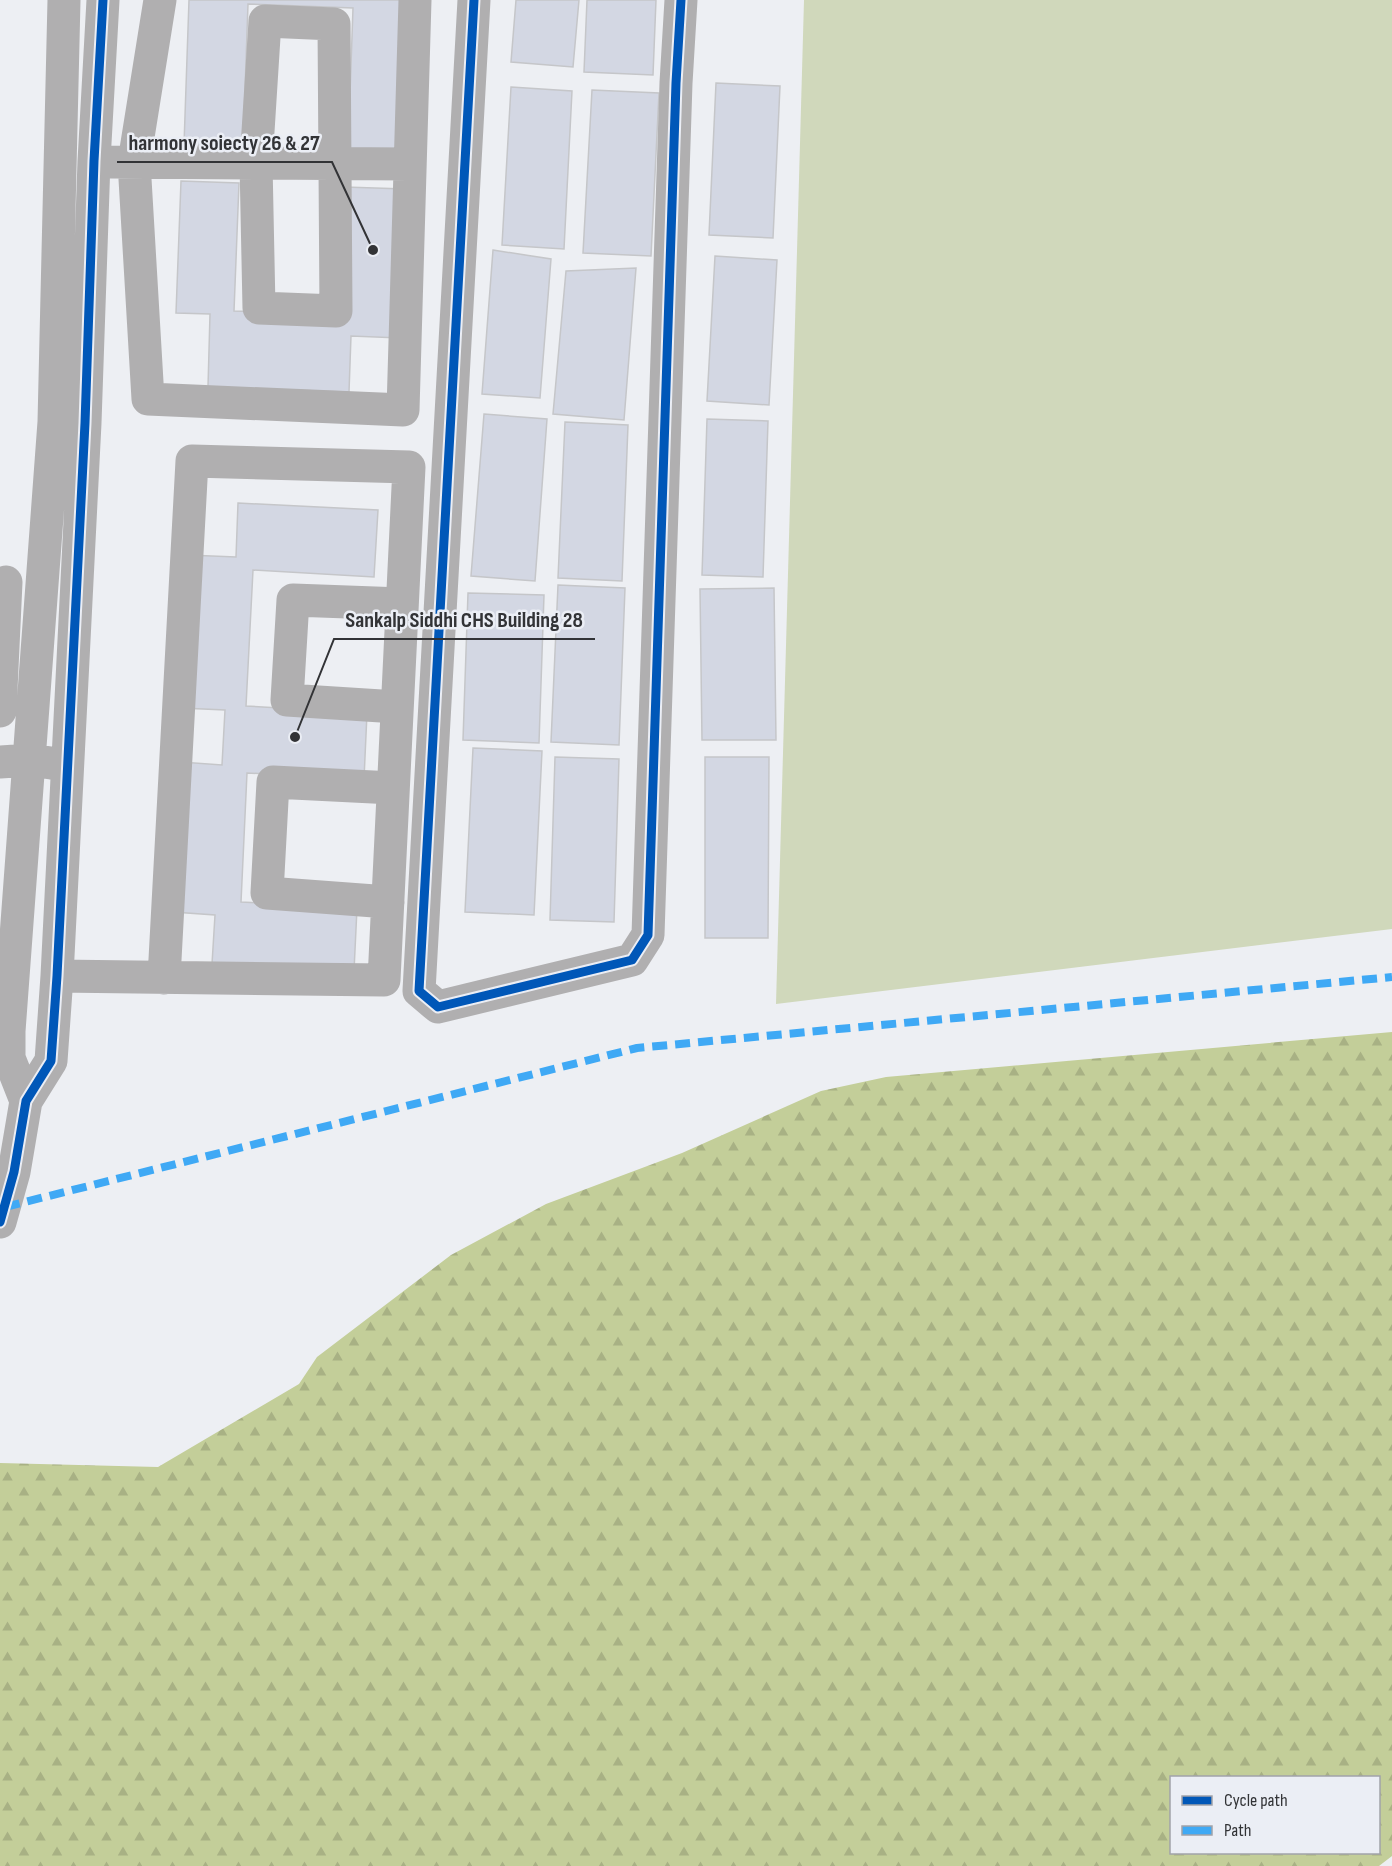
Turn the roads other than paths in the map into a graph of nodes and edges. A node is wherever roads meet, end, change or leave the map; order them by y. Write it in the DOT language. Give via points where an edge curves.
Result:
graph roads {
  1 [pos="64,0"];
  2 [pos="103,0"];
  3 [pos="160,0"];
  4 [pos="415,0"];
  5 [pos="474,0"];
  6 [pos="681,0"];
  7 [pos="62,158"];
  8 [pos="94,161"];
  9 [pos="134,162"];
  10 [pos="256,163"];
  11 [pos="334,164"];
  12 [pos="410,164"];
  13 [pos="6,582"];
  14 [pos="402,604"];
  15 [pos="397,707"];
  16 [pos="0,711"];
  17 [pos="15,761"];
  18 [pos="67,765"];
  19 [pos="393,788"];
  20 [pos="388,902"];
  21 [pos="57,976"];
  22 [pos="164,978"];
  23 [pos="5,1030"];
  24 [pos="26,1101"];
  25 [pos="0,1222"];
  1 -- 7 [label="street"];
  2 -- 8 [label="street"];
  3 -- 9 [label="street"];
  4 -- 12 [label="street"];
  5 -- 6 [label="street" via="419,991 438,1007 632,960 648,935"];
  7 -- 8 [label="street"];
  7 -- 17 [label="street" via="54,422"];
  8 -- 9 [label="street"];
  8 -- 18 [label="street"];
  9 -- 10 [label="street"];
  9 -- 12 [label="street" via="148,399 403,410"];
  10 -- 11 [label="street"];
  10 -- 11 [label="street" via="265,21 334,24"];
  10 -- 11 [label="street" via="259,308 336,311"];
  11 -- 12 [label="street"];
  13 -- 16 [label="street"];
  14 -- 15 [label="street"];
  14 -- 15 [label="street" via="293,600 287,700"];
  14 -- 22 [label="street" via="409,467 192,461"];
  15 -- 19 [label="street"];
  17 -- 18 [label="street"];
  17 -- 23 [label="street"];
  18 -- 21 [label="street"];
  19 -- 20 [label="street"];
  19 -- 20 [label="street" via="273,782 267,893"];
  20 -- 22 [label="street" via="384,980"];
  21 -- 22 [label="street"];
  21 -- 24 [label="street" via="51,1061"];
  23 -- 24 [label="street" via="9,1058"];
  24 -- 25 [label="street" via="14,1172"];
}
